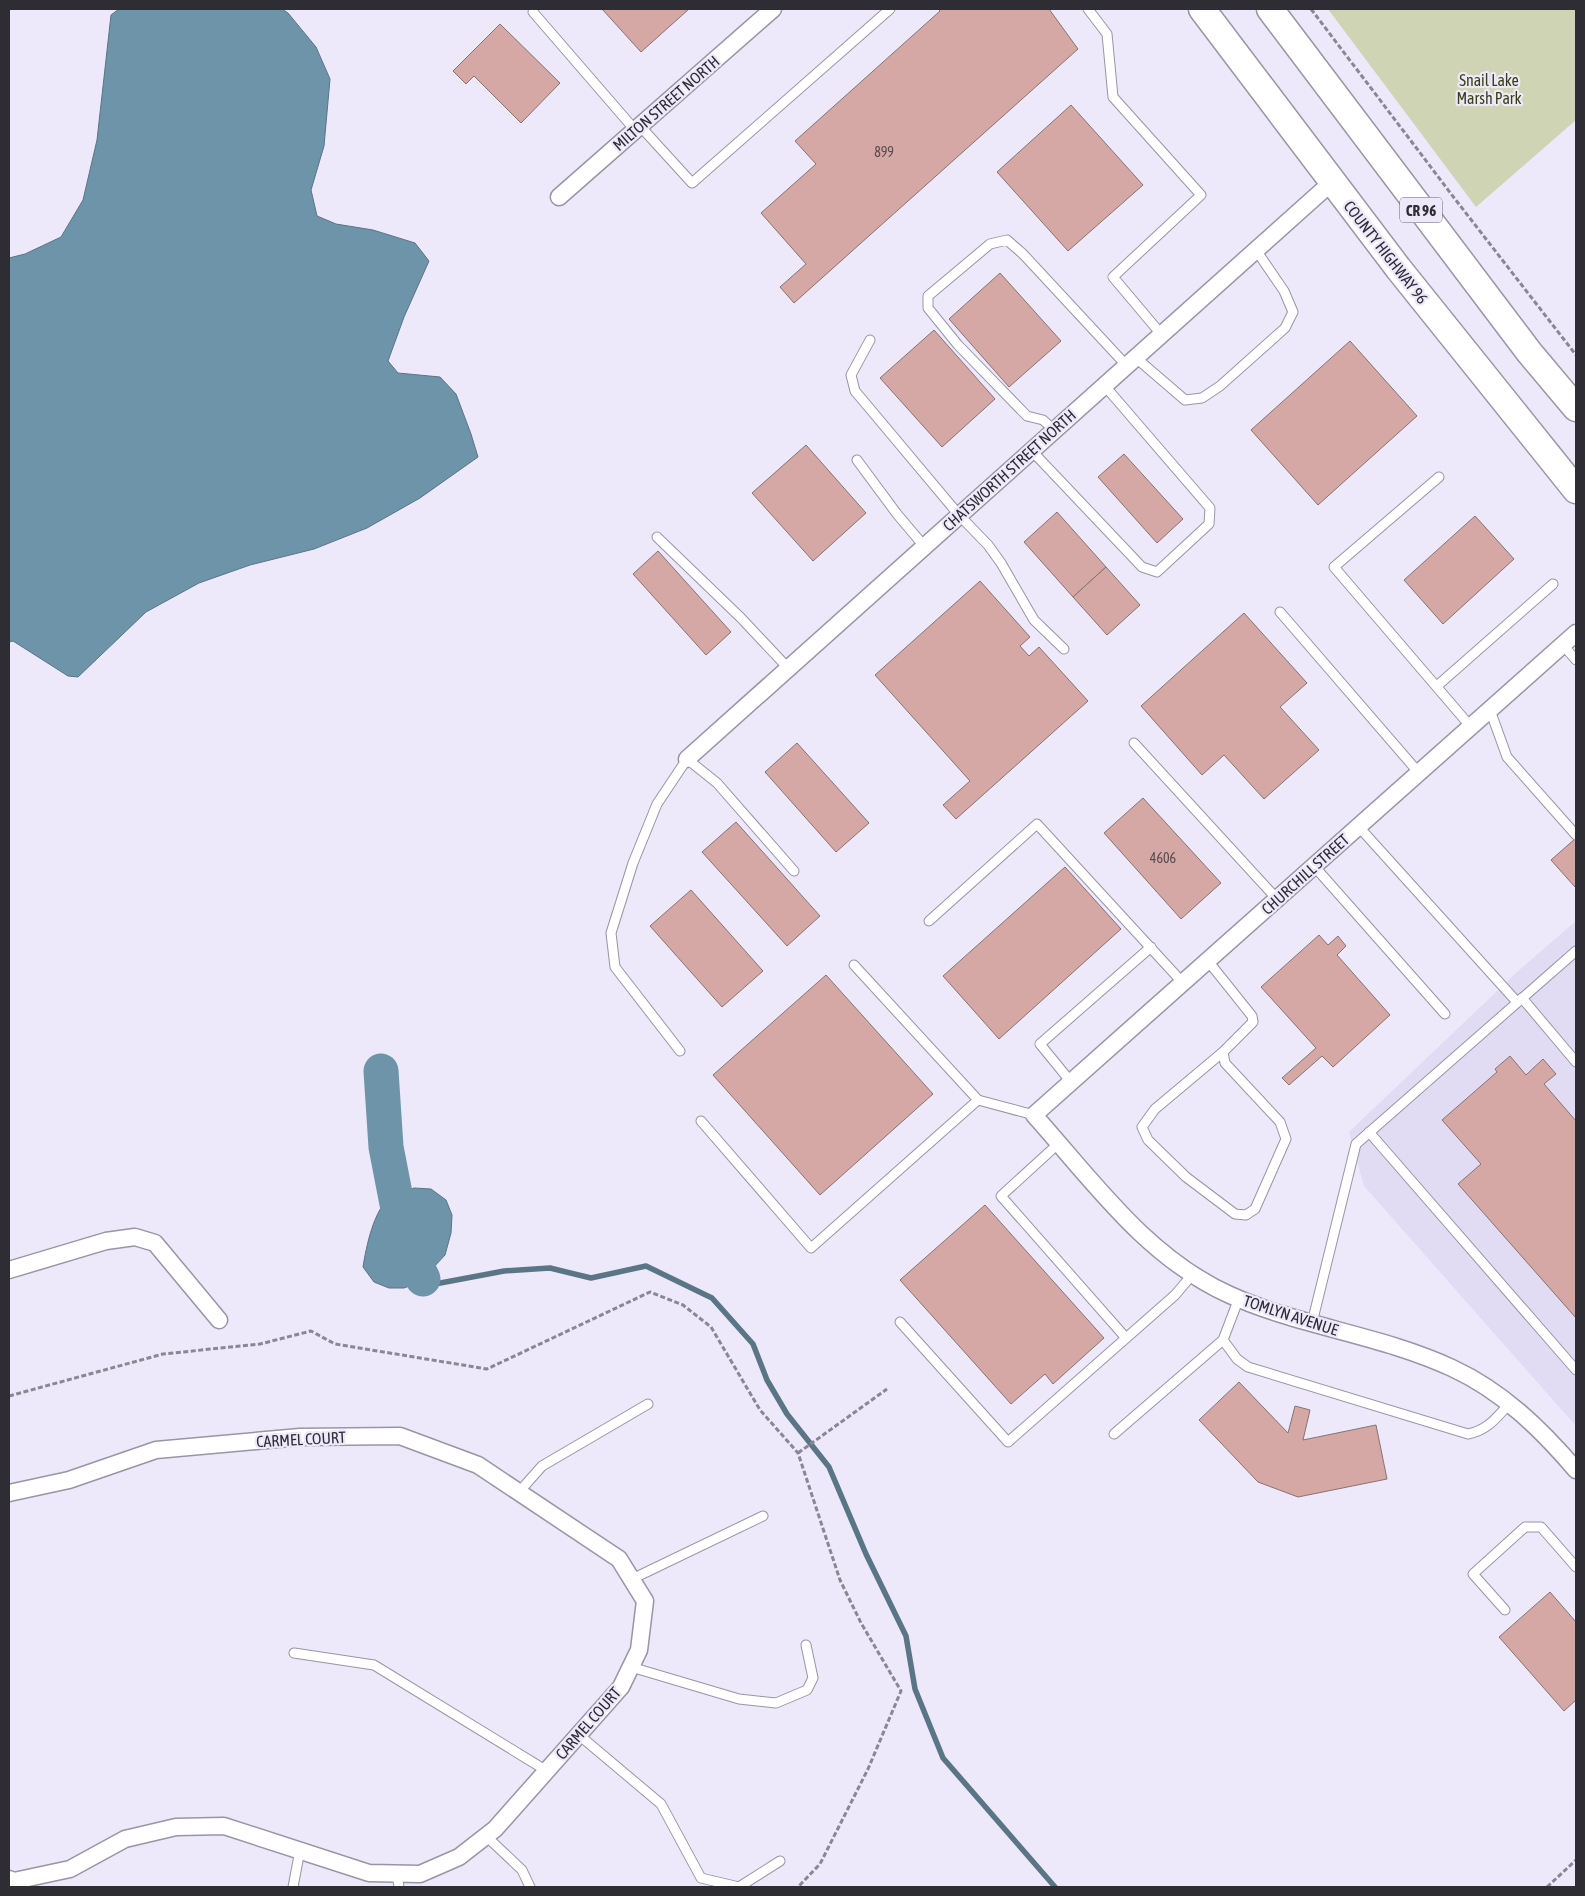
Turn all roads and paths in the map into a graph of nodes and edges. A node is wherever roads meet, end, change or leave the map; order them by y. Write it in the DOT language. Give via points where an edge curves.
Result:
graph roads {
  1 [pos="773,9"];
  2 [pos="890,9"];
  3 [pos="1088,9"];
  4 [pos="1202,9"];
  5 [pos="1270,9"];
  6 [pos="1311,9"];
  7 [pos="533,12"];
  8 [pos="638,128"];
  9 [pos="1332,182"];
  10 [pos="559,197"];
  11 [pos="1256,250"];
  12 [pos="1161,334"];
  13 [pos="870,340"];
  14 [pos="1576,355"];
  15 [pos="1131,361"];
  16 [pos="1104,385"];
  17 [pos="1576,408"];
  18 [pos="1054,430"];
  19 [pos="1031,450"];
  20 [pos="856,460"];
  21 [pos="1439,477"];
  22 [pos="1576,490"];
  23 [pos="959,515"];
  24 [pos="657,537"];
  25 [pos="924,546"];
  26 [pos="1553,584"];
  27 [pos="1280,612"];
  28 [pos="1576,634"];
  29 [pos="1563,645"];
  30 [pos="1064,649"];
  31 [pos="1576,660"];
  32 [pos="788,668"];
  33 [pos="1437,686"];
  34 [pos="1490,710"];
  35 [pos="1471,727"];
  36 [pos="1134,743"];
  37 [pos="687,759"];
  38 [pos="1419,773"];
  39 [pos="1359,827"];
  40 [pos="1576,835"];
  41 [pos="1314,866"];
  42 [pos="794,871"];
  43 [pos="1277,899"];
  44 [pos="929,921"];
  45 [pos="1151,947"];
  46 [pos="1576,951"];
  47 [pos="1208,961"];
  48 [pos="854,965"];
  49 [pos="1183,983"];
  50 [pos="1519,1000"];
  51 [pos="1445,1014"];
  52 [pos="680,1051"];
  53 [pos="1223,1052"];
  54 [pos="1576,1062"];
  55 [pos="1072,1082"];
  56 [pos="978,1100"];
  57 [pos="1034,1115"];
  58 [pos="701,1121"];
  59 [pos="1369,1132"];
  60 [pos="1060,1143"];
  61 [pos="9,1270"];
  62 [pos="1192,1275"];
  63 [pos="1239,1298"];
  64 [pos="219,1320"];
  65 [pos="900,1322"];
  66 [pos="1312,1322"];
  67 [pos="1126,1338"];
  68 [pos="1223,1340"];
  69 [pos="1576,1370"];
  70 [pos="887,1389"];
  71 [pos="9,1396"];
  72 [pos="648,1404"];
  73 [pos="1510,1404"];
  74 [pos="1114,1434"];
  75 [pos="798,1453"];
  76 [pos="1576,1470"];
  77 [pos="519,1492"];
  78 [pos="9,1493"];
  79 [pos="763,1516"];
  80 [pos="1576,1567"];
  81 [pos="632,1579"];
  82 [pos="1505,1610"];
  83 [pos="806,1646"];
  84 [pos="294,1653"];
  85 [pos="631,1667"];
  86 [pos="579,1734"];
  87 [pos="547,1770"];
  88 [pos="486,1836"];
  89 [pos="300,1850"];
  90 [pos="1576,1860"];
  91 [pos="780,1861"];
  92 [pos="9,1879"];
  93 [pos="398,1881"];
  94 [pos="293,1887"];
  95 [pos="530,1887"];
  96 [pos="798,1887"];
  97 [pos="1547,1887"];
  1 -- 8 [label="street, MILTON STREET NORTH"];
  2 -- 8 [label="lane" via="692,183"];
  3 -- 12 [label="lane" via="1107,34 1113,96 1200,196 1113,277"];
  4 -- 9 [label="main road, COUNTY HIGHWAY 96"];
  5 -- 17 [label="main road, CR 96" via="1529,352"];
  6 -- 14 [label="path"];
  7 -- 8 [label="lane"];
  8 -- 10 [label="street, MILTON STREET NORTH"];
  9 -- 11 [label="street, CHATSWORTH STREET NORTH"];
  9 -- 22 [label="main road, COUNTY HIGHWAY 96"];
  11 -- 12 [label="street, CHATSWORTH STREET NORTH"];
  11 -- 15 [label="lane" via="1284,291 1293,312 1285,328 1220,386 1202,398 1185,400"];
  12 -- 15 [label="street, CHATSWORTH STREET NORTH"];
  13 -- 23 [label="lane" via="851,375 855,391"];
  15 -- 16 [label="street, CHATSWORTH STREET NORTH"];
  15 -- 18 [label="lane" via="1007,240 990,244 928,296 928,308 958,345 1028,416 1043,420"];
  16 -- 18 [label="street, CHATSWORTH STREET NORTH"];
  16 -- 19 [label="lane" via="1210,508 1209,524 1157,572 1142,567"];
  18 -- 19 [label="street, CHATSWORTH STREET NORTH"];
  19 -- 23 [label="street, CHATSWORTH STREET NORTH"];
  20 -- 25 [label="lane"];
  21 -- 33 [label="lane" via="1334,566"];
  23 -- 25 [label="street, CHATSWORTH STREET NORTH"];
  23 -- 30 [label="lane" via="1001,563 1034,620"];
  24 -- 32 [label="lane"];
  25 -- 32 [label="street, CHATSWORTH STREET NORTH"];
  26 -- 33 [label="lane"];
  27 -- 38 [label="lane"];
  28 -- 29 [label="street, CHURCHILL STREET"];
  29 -- 31 [label="lane"];
  29 -- 34 [label="street, CHURCHILL STREET"];
  32 -- 37 [label="street, CHATSWORTH STREET NORTH"];
  33 -- 35 [label="lane"];
  34 -- 35 [label="street, CHURCHILL STREET"];
  34 -- 40 [label="lane" via="1507,757"];
  35 -- 38 [label="street, CHURCHILL STREET"];
  36 -- 43 [label="lane"];
  37 -- 42 [label="lane" via="718,784"];
  37 -- 52 [label="lane" via="657,804 633,863 611,933 615,968"];
  38 -- 39 [label="street, CHURCHILL STREET"];
  39 -- 41 [label="street, CHURCHILL STREET"];
  39 -- 50 [label="lane"];
  41 -- 43 [label="street, CHURCHILL STREET"];
  41 -- 51 [label="lane"];
  43 -- 47 [label="street, CHURCHILL STREET"];
  44 -- 45 [label="lane" via="1037,824"];
  45 -- 49 [label="lane"];
  45 -- 55 [label="lane" via="1040,1044"];
  46 -- 50 [label="lane"];
  47 -- 49 [label="street, CHURCHILL STREET"];
  47 -- 53 [label="lane" via="1252,1016 1253,1022"];
  48 -- 56 [label="lane"];
  49 -- 55 [label="street, CHURCHILL STREET"];
  50 -- 54 [label="lane"];
  50 -- 59 [label="lane"];
  53 -- 53 [label="lane" via="1225,1063 1280,1122 1286,1139 1255,1209 1246,1215 1235,1214 1186,1178 1148,1140 1142,1127 1154,1109"];
  55 -- 57 [label="street, CHURCHILL STREET"];
  56 -- 57 [label="lane"];
  56 -- 58 [label="lane" via="811,1248"];
  57 -- 60 [label="street, TOMLYN AVENUE"];
  59 -- 66 [label="lane" via="1356,1144"];
  59 -- 69 [label="lane"];
  60 -- 62 [label="street, TOMLYN AVENUE" via="1124,1216 1156,1248"];
  60 -- 67 [label="lane" via="1001,1196"];
  61 -- 64 [label="street" via="106,1241 135,1237 155,1243"];
  62 -- 63 [label="street, TOMLYN AVENUE"];
  62 -- 67 [label="lane" via="1176,1295"];
  63 -- 66 [label="street, TOMLYN AVENUE"];
  63 -- 68 [label="lane"];
  65 -- 67 [label="lane" via="1008,1442"];
  66 -- 73 [label="street, TOMLYN AVENUE" via="1452,1368"];
  68 -- 73 [label="lane" via="1237,1359 1248,1367 1468,1434 1480,1432 1490,1425"];
  68 -- 74 [label="lane"];
  70 -- 75 [label="path"];
  71 -- 75 [label="path" via="163,1354 260,1344 311,1331 335,1344 486,1369 650,1292 683,1305 711,1327 760,1410"];
  72 -- 77 [label="lane" via="542,1466"];
  73 -- 76 [label="street, TOMLYN AVENUE" via="1555,1445"];
  75 -- 96 [label="path" via="840,1580 901,1691 868,1769 820,1864"];
  77 -- 78 [label="street, CARMEL COURT" via="478,1465 400,1436 390,1436 300,1437 156,1450 69,1480"];
  77 -- 81 [label="street, CARMEL COURT" via="619,1559"];
  79 -- 81 [label="lane"];
  80 -- 82 [label="lane" via="1541,1528 1525,1527 1473,1574"];
  81 -- 85 [label="street, CARMEL COURT" via="645,1601 639,1650"];
  83 -- 85 [label="lane" via="813,1678 810,1684 806,1690 776,1703 739,1699"];
  84 -- 87 [label="lane" via="374,1665"];
  85 -- 86 [label="street, CARMEL COURT" via="620,1687"];
  86 -- 87 [label="street, CARMEL COURT"];
  86 -- 91 [label="lane" via="661,1804 701,1878 739,1887"];
  87 -- 88 [label="street, CARMEL COURT"];
  88 -- 93 [label="street, CARMEL COURT" via="459,1857"];
  88 -- 95 [label="lane" via="522,1870"];
  89 -- 92 [label="street, CARMEL COURT" via="224,1826 176,1827 126,1839 70,1869 14,1881"];
  89 -- 93 [label="street, CARMEL COURT"];
  89 -- 94 [label="lane"];
  90 -- 97 [label="path"];
}
